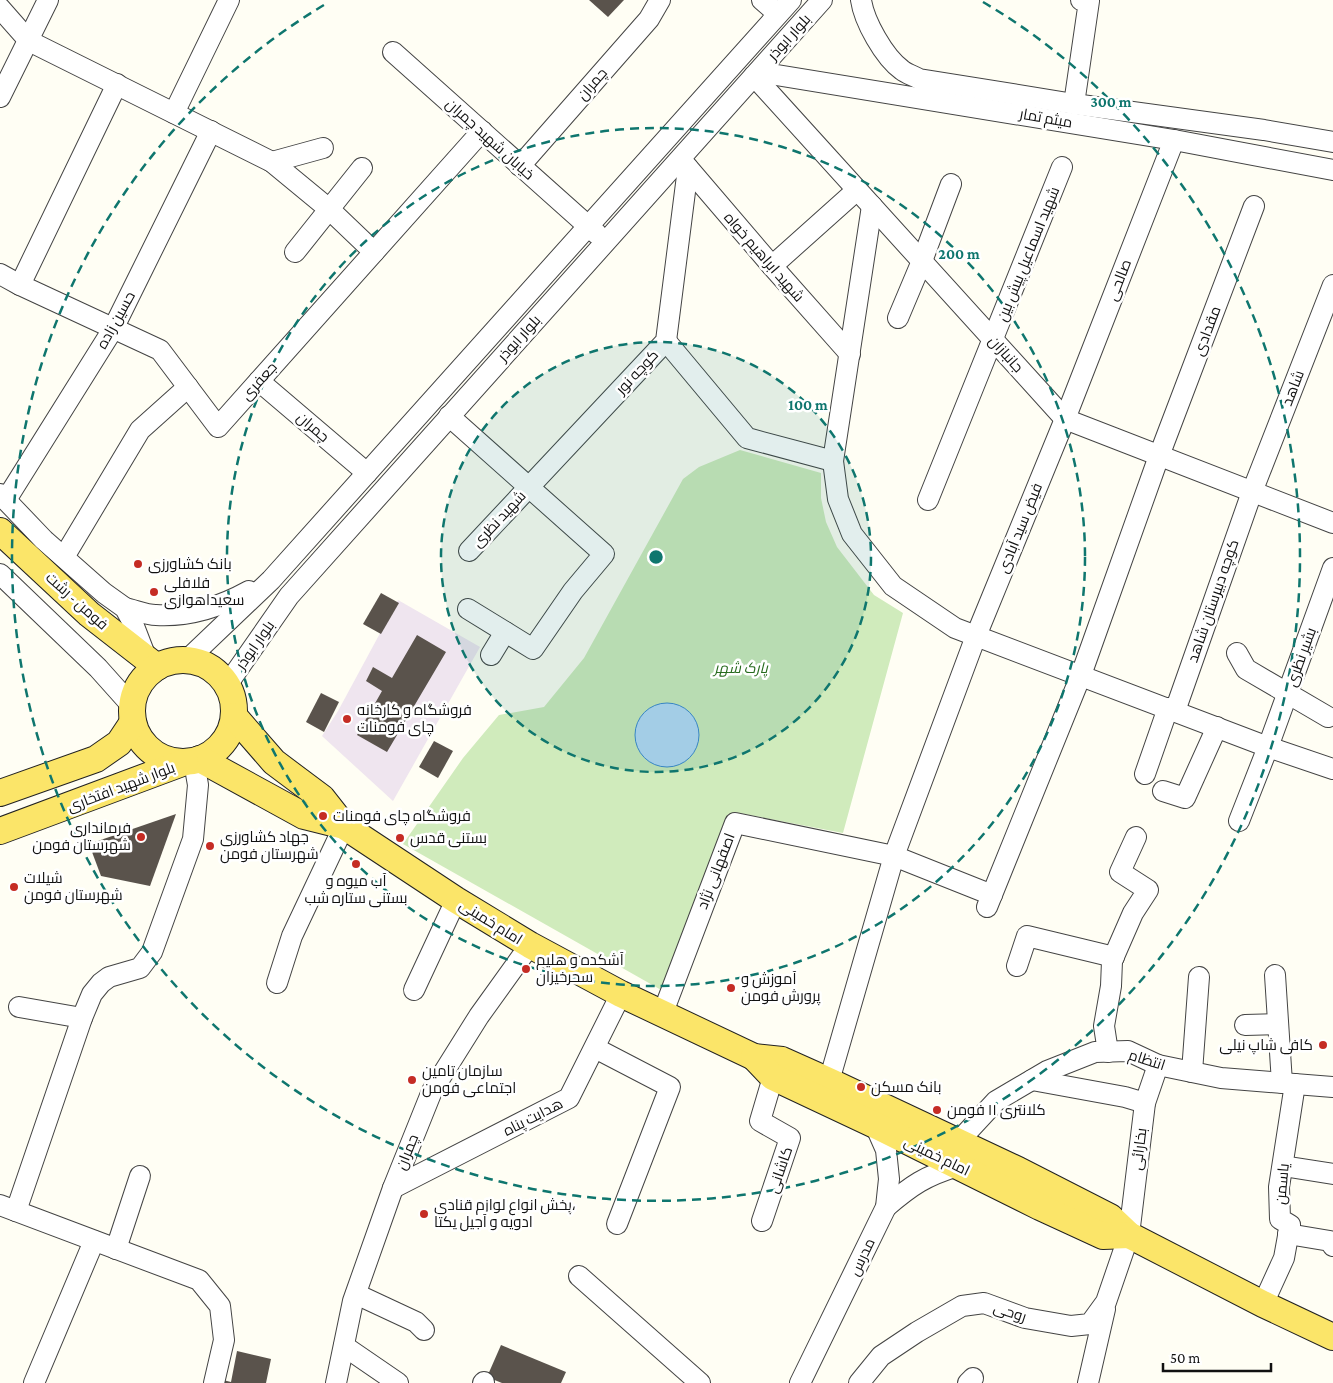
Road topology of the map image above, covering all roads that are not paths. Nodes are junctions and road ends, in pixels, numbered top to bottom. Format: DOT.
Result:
graph roads {
  1 [pos="48,0"];
  2 [pos="229,0"];
  3 [pos="660,0"];
  4 [pos="762,0"];
  5 [pos="822,0"];
  6 [pos="861,0"];
  7 [pos="1081,0"];
  8 [pos="784,7"];
  9 [pos="0,8"];
  10 [pos="29,41"];
  11 [pos="393,52"];
  12 [pos="756,74"];
  13 [pos="117,84"];
  14 [pos="917,88"];
  15 [pos="0,97"];
  16 [pos="1074,104"];
  17 [pos="174,112"];
  18 [pos="1229,125"];
  19 [pos="211,131"];
  20 [pos="482,132"];
  21 [pos="1174,140"];
  22 [pos="1333,142"];
  23 [pos="324,148"];
  24 [pos="1224,150"];
  25 [pos="272,162"];
  26 [pos="684,163"];
  27 [pos="520,166"];
  28 [pos="1062,167"];
  29 [pos="362,168"];
  30 [pos="1333,170"];
  31 [pos="951,184"];
  32 [pos="857,190"];
  33 [pos="872,206"];
  34 [pos="1254,206"];
  35 [pos="329,209"];
  36 [pos="588,226"];
  37 [pos="606,242"];
  38 [pos="295,252"];
  39 [pos="374,252"];
  40 [pos="922,261"];
  41 [pos="772,266"];
  42 [pos="0,274"];
  43 [pos="20,285"];
  44 [pos="1333,285"];
  45 [pos="898,318"];
  46 [pos="113,329"];
  47 [pos="993,340"];
  48 [pos="666,341"];
  49 [pos="850,354"];
  50 [pos="259,381"];
  51 [pos="188,387"];
  52 [pos="449,416"];
  53 [pos="1065,420"];
  54 [pos="1159,456"];
  55 [pos="834,462"];
  56 [pos="367,473"];
  57 [pos="529,487"];
  58 [pos="1252,492"];
  59 [pos="3,497"];
  60 [pos="928,500"];
  61 [pos="1333,523"];
  62 [pos="0,531"];
  63 [pos="469,552"];
  64 [pos="64,557"];
  65 [pos="1333,568"];
  66 [pos="0,574"];
  67 [pos="271,580"];
  68 [pos="125,608"];
  69 [pos="468,608"];
  70 [pos="505,632"];
  71 [pos="976,636"];
  72 [pos="1237,653"];
  73 [pos="491,655"];
  74 [pos="188,660"];
  75 [pos="152,664"];
  76 [pos="1081,676"];
  77 [pos="227,685"];
  78 [pos="1288,692"];
  79 [pos="1171,710"];
  80 [pos="132,714"];
  81 [pos="234,716"];
  82 [pos="1328,717"];
  83 [pos="1217,727"];
  84 [pos="1268,746"];
  85 [pos="193,761"];
  86 [pos="1333,769"];
  87 [pos="1145,774"];
  88 [pos="1163,791"];
  89 [pos="0,793"];
  90 [pos="1239,821"];
  91 [pos="344,826"];
  92 [pos="0,831"];
  93 [pos="1136,837"];
  94 [pos="894,856"];
  95 [pos="456,900"];
  96 [pos="530,946"];
  97 [pos="1114,958"];
  98 [pos="1017,966"];
  99 [pos="1275,975"];
  100 [pos="1199,977"];
  101 [pos="277,983"];
  102 [pos="414,990"];
  103 [pos="621,994"];
  104 [pos="19,1007"];
  105 [pos="662,1015"];
  106 [pos="82,1018"];
  107 [pos="1278,1024"];
  108 [pos="1245,1025"];
  109 [pos="594,1048"];
  110 [pos="1108,1052"];
  111 [pos="754,1058"];
  112 [pos="1158,1065"];
  113 [pos="1192,1072"];
  114 [pos="774,1078"];
  115 [pos="1032,1080"];
  116 [pos="829,1081"];
  117 [pos="1289,1083"];
  118 [pos="1333,1087"];
  119 [pos="1145,1103"];
  120 [pos="875,1125"];
  121 [pos="958,1154"];
  122 [pos="1283,1166"];
  123 [pos="1333,1174"];
  124 [pos="140,1176"];
  125 [pos="393,1188"];
  126 [pos="886,1207"];
  127 [pos="8,1208"];
  128 [pos="762,1221"];
  129 [pos="617,1224"];
  130 [pos="1288,1234"];
  131 [pos="1129,1236"];
  132 [pos="94,1241"];
  133 [pos="1333,1246"];
  134 [pos="116,1249"];
  135 [pos="579,1276"];
  136 [pos="356,1294"];
  137 [pos="1106,1302"];
  138 [pos="1262,1304"];
  139 [pos="424,1330"];
  140 [pos="1333,1337"];
  141 [pos="344,1346"];
  142 [pos="34,1383"];
  143 [pos="214,1383"];
  144 [pos="336,1383"];
  145 [pos="398,1383"];
  146 [pos="700,1383"];
  147 [pos="800,1383"];
  148 [pos="859,1383"];
  149 [pos="1088,1383"];
  1 -- 10 [label="street"];
  2 -- 17 [label="street"];
  3 -- 27 [label="street, چمران"];
  4 -- 8 [label="street"];
  5 -- 12 [label="street, بلوار ابوذر"];
  6 -- 14 [label="street, میثم تمار"];
  7 -- 16 [label="street"];
  8 -- 36 [label="street, بلوار ابوذر"];
  9 -- 10 [label="street"];
  10 -- 13 [label="street"];
  10 -- 15 [label="street"];
  11 -- 20 [label="street, خیابان شهید چمران"];
  12 -- 14 [label="street, میثم تمار"];
  12 -- 26 [label="street, بلوار ابوذر"];
  12 -- 32 [label="street, جانبازان"];
  13 -- 17 [label="street"];
  13 -- 43 [label="street"];
  14 -- 16 [label="street, میثم تمار"];
  14 -- 21 [label="street, میثم تمار"];
  16 -- 18 [label="street, میثم تمار"];
  17 -- 19 [label="street"];
  18 -- 22 [label="street, میثم تمار"];
  18 -- 24 [label="street"];
  19 -- 25 [label="street"];
  19 -- 46 [label="street, حسین زاده"];
  20 -- 27 [label="street, خیابان شهید چمران"];
  20 -- 39 [label="street, جعفری"];
  21 -- 24 [label="street, میثم تمار"];
  21 -- 53 [label="street, صالحی"];
  23 -- 25 [label="street"];
  24 -- 30 [label="street, میثم تمار"];
  25 -- 35 [label="street"];
  26 -- 37 [label="street, بلوار ابوذر"];
  26 -- 41 [label="street, شهید ابراهیم خواه"];
  26 -- 48 [label="street, کوچه نور"];
  27 -- 36 [label="street, خیابان شهید چمران"];
  28 -- 47 [label="street, شهید اسماعیل پیش بین"];
  29 -- 35 [label="street"];
  31 -- 40 [label="street"];
  32 -- 33 [label="street, جانبازان"];
  32 -- 41 [label="street"];
  33 -- 40 [label="street, جانبازان"];
  33 -- 49 [label="street"];
  34 -- 54 [label="street, مقدادی"];
  35 -- 38 [label="street"];
  35 -- 39 [label="street"];
  36 -- 37 [label="street, خیابان شهید چمران"];
  36 -- 56 [label="street, بلوار ابوذر"];
  37 -- 52 [label="street, بلوار ابوذر"];
  39 -- 50 [label="street, جعفری"];
  40 -- 45 [label="street"];
  40 -- 47 [label="street, جانبازان"];
  41 -- 49 [label="street, شهید ابراهیم خواه"];
  42 -- 43 [label="street, جعفری"];
  43 -- 46 [label="street, جعفری"];
  44 -- 58 [label="street, شاهد"];
  46 -- 51 [label="street, جعفری"];
  46 -- 59 [label="street, حسین زاده"];
  47 -- 53 [label="street, جانبازان"];
  47 -- 60 [label="street, شهید اسماعیل پیش بین"];
  48 -- 55 [label="street"];
  48 -- 57 [label="street, کوچه نور"];
  49 -- 55 [label="street"];
  50 -- 51 [label="street, جعفری"];
  50 -- 56 [label="street, چمران"];
  51 -- 64 [label="street"];
  52 -- 57 [label="street"];
  52 -- 77 [label="street, بلوار ابوذر"];
  53 -- 54 [label="street, جانبازان"];
  53 -- 71 [label="street, فیض سید آبادی"];
  54 -- 58 [label="street, جانبازان"];
  54 -- 76 [label="street, مقدادی"];
  55 -- 71 [label="street"];
  56 -- 67 [label="street, بلوار ابوذر"];
  57 -- 63 [label="street, شهید نظری"];
  57 -- 70 [label="street"];
  58 -- 61 [label="street, جانبازان"];
  58 -- 79 [label="street, کوچه دبیرستان شاهد"];
  59 -- 64 [label="street"];
  62 -- 75 [label="main road, فومن - رشت"];
  64 -- 68 [label="street"];
  65 -- 78 [label="street, بشیر نظری"];
  66 -- 80 [label="street"];
  67 -- 68 [label="street"];
  67 -- 74 [label="street, بلوار ابوذر"];
  68 -- 75 [label="street"];
  69 -- 70 [label="street"];
  70 -- 73 [label="street"];
  71 -- 76 [label="street"];
  71 -- 94 [label="street"];
  72 -- 78 [label="street"];
  74 -- 75 [label="main road"];
  74 -- 77 [label="main road"];
  75 -- 80 [label="main road"];
  76 -- 79 [label="street"];
  76 -- 94 [label="street, مقدادی"];
  77 -- 81 [label="main road"];
  78 -- 82 [label="street"];
  78 -- 84 [label="street, بشیر نظری"];
  79 -- 83 [label="street"];
  79 -- 87 [label="street, کوچه دبیرستان شاهد"];
  80 -- 85 [label="main road"];
  80 -- 89 [label="main road"];
  81 -- 85 [label="main road"];
  81 -- 91 [label="main road, امام خمینی"];
  83 -- 84 [label="street"];
  83 -- 88 [label="street"];
  84 -- 86 [label="street"];
  84 -- 90 [label="street, بشیر نظری"];
  85 -- 91 [label="main road, امام خمینی"];
  85 -- 92 [label="main road, بلوار شهید افتخاری"];
  85 -- 106 [label="street"];
  91 -- 95 [label="main road, امام خمینی"];
  91 -- 101 [label="street"];
  93 -- 97 [label="street"];
  94 -- 105 [label="street, اصفهانی نژاد"];
  94 -- 116 [label="street"];
  95 -- 96 [label="main road, امام خمینی"];
  95 -- 102 [label="street"];
  96 -- 103 [label="main road, امام خمینی"];
  96 -- 125 [label="street, چمران"];
  97 -- 98 [label="street"];
  97 -- 110 [label="street"];
  99 -- 107 [label="street, یاسمن"];
  100 -- 113 [label="street"];
  103 -- 105 [label="main road, امام خمینی"];
  103 -- 109 [label="street, هدایت پناه"];
  104 -- 106 [label="street"];
  105 -- 111 [label="main road, امام خمینی"];
  106 -- 127 [label="street"];
  107 -- 108 [label="street"];
  107 -- 117 [label="street, یاسمن"];
  109 -- 125 [label="street, هدایت پناه"];
  109 -- 129 [label="street"];
  110 -- 112 [label="street, انتظام"];
  110 -- 115 [label="street, انتظام"];
  111 -- 114 [label="main road, امام خمینی"];
  111 -- 116 [label="main road, امام خمینی"];
  112 -- 113 [label="street, انتظام"];
  112 -- 119 [label="street, بخارائی"];
  113 -- 117 [label="street, انتظام"];
  114 -- 120 [label="main road, امام خمینی"];
  114 -- 128 [label="street, کاشانی"];
  115 -- 119 [label="street"];
  115 -- 121 [label="street, انتظام"];
  116 -- 121 [label="main road, امام خمینی"];
  117 -- 118 [label="street, انتظام"];
  117 -- 122 [label="street, یاسمن"];
  119 -- 131 [label="street, بخارائی"];
  120 -- 121 [label="main road, امام خمینی"];
  120 -- 126 [label="street, مدرس"];
  121 -- 126 [label="street"];
  121 -- 131 [label="main road, امام خمینی"];
  122 -- 123 [label="street"];
  122 -- 130 [label="street, یاسمن"];
  124 -- 134 [label="street"];
  125 -- 136 [label="street, چمران"];
  126 -- 147 [label="street, مدرس"];
  127 -- 132 [label="street"];
  130 -- 133 [label="street"];
  130 -- 138 [label="street"];
  131 -- 137 [label="street, روحی"];
  131 -- 138 [label="main road, امام خمینی"];
  132 -- 134 [label="street"];
  132 -- 142 [label="street"];
  134 -- 143 [label="street"];
  135 -- 146 [label="street"];
  136 -- 139 [label="street"];
  136 -- 141 [label="street, چمران"];
  137 -- 148 [label="street, روحی"];
  137 -- 149 [label="street"];
  138 -- 140 [label="main road, امام خمینی"];
  141 -- 144 [label="street, چمران"];
  141 -- 145 [label="street"];
}
